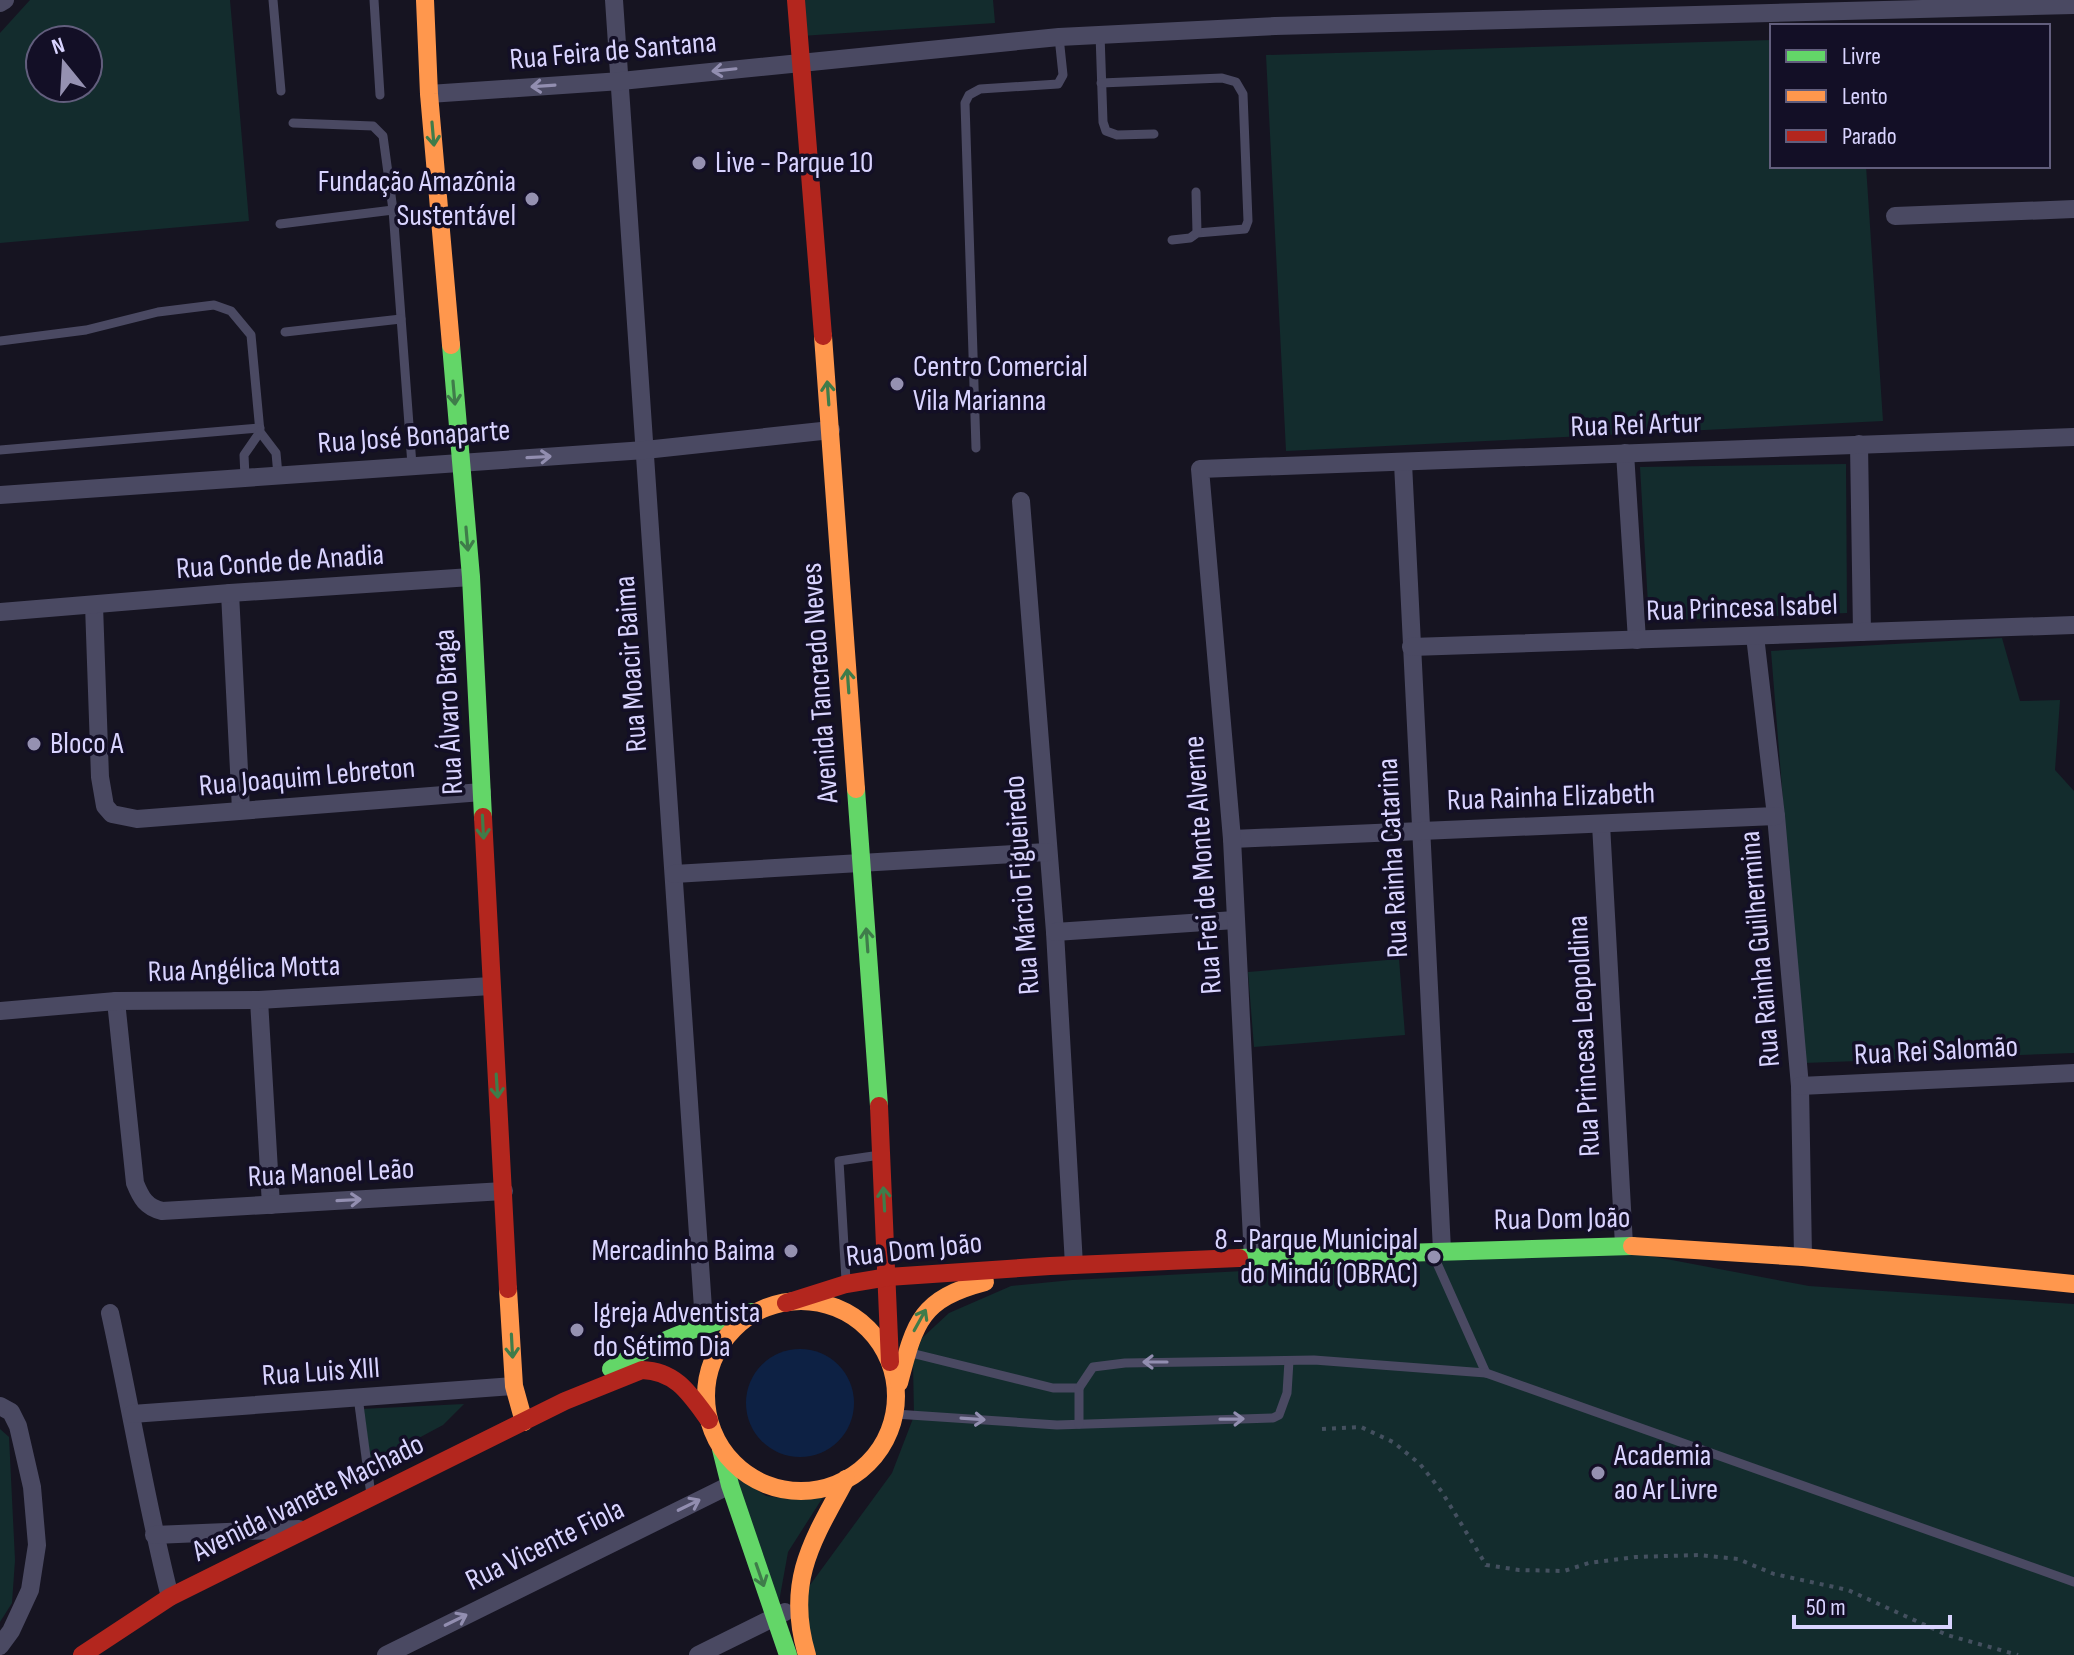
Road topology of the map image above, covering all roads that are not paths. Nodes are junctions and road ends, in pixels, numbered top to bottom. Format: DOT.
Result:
graph roads {
  1 [pos="273,0"];
  2 [pos="374,0"];
  3 [pos="425,0"];
  4 [pos="614,0"];
  5 [pos="796,0"];
  6 [pos="2074,5"];
  7 [pos="1100,34"];
  8 [pos="1059,37"];
  9 [pos="801,61"];
  10 [pos="621,81"];
  11 [pos="1101,83"];
  12 [pos="281,91"];
  13 [pos="429,94"];
  14 [pos="380,95"];
  15 [pos="293,123"];
  16 [pos="1154,134"];
  17 [pos="1196,192"];
  18 [pos="2074,209"];
  19 [pos="393,210"];
  20 [pos="1895,216"];
  21 [pos="280,224"];
  22 [pos="1197,233"];
  23 [pos="1172,240"];
  24 [pos="401,319"];
  25 [pos="285,332"];
  26 [pos="0,341"];
  27 [pos="260,430"];
  28 [pos="831,430"];
  29 [pos="2074,437"];
  30 [pos="1859,444"];
  31 [pos="976,448"];
  32 [pos="0,450"];
  33 [pos="645,450"];
  34 [pos="1625,453"];
  35 [pos="461,461"];
  36 [pos="1403,463"];
  37 [pos="412,465"];
  38 [pos="1200,469"];
  39 [pos="278,475"];
  40 [pos="245,477"];
  41 [pos="0,495"];
  42 [pos="1021,501"];
  43 [pos="471,577"];
  44 [pos="230,593"];
  45 [pos="94,605"];
  46 [pos="0,612"];
  47 [pos="2074,625"];
  48 [pos="1862,632"];
  49 [pos="1755,636"];
  50 [pos="1637,640"];
  51 [pos="1411,647"];
  52 [pos="482,792"];
  53 [pos="241,810"];
  54 [pos="1776,816"];
  55 [pos="1601,824"];
  56 [pos="1420,830"];
  57 [pos="1232,839"];
  58 [pos="1047,852"];
  59 [pos="861,862"];
  60 [pos="674,874"];
  61 [pos="1235,920"];
  62 [pos="1055,932"];
  63 [pos="491,986"];
  64 [pos="259,1000"];
  65 [pos="116,1001"];
  66 [pos="0,1011"];
  67 [pos="2074,1073"];
  68 [pos="1800,1086"];
  69 [pos="882,1155"];
  70 [pos="504,1191"];
  71 [pos="271,1205"];
  72 [pos="1624,1245"];
  73 [pos="1437,1250"];
  74 [pos="1803,1257"];
  75 [pos="1253,1259"];
  76 [pos="1074,1265"];
  77 [pos="1050,1266"];
  78 [pos="888,1277"];
  79 [pos="846,1284"];
  80 [pos="2074,1284"];
  81 [pos="786,1303"];
  82 [pos="765,1309"];
  83 [pos="110,1313"];
  84 [pos="704,1323"];
  85 [pos="907,1352"];
  86 [pos="1289,1361"];
  87 [pos="890,1362"];
  88 [pos="1486,1373"];
  89 [pos="514,1386"];
  90 [pos="1079,1388"];
  91 [pos="896,1394"];
  92 [pos="358,1397"];
  93 [pos="565,1401"];
  94 [pos="0,1406"];
  95 [pos="132,1414"];
  96 [pos="895,1414"];
  97 [pos="709,1420"];
  98 [pos="524,1422"];
  99 [pos="1079,1424"];
  100 [pos="721,1447"];
  101 [pos="846,1479"];
  102 [pos="730,1485"];
  103 [pos="372,1498"];
  104 [pos="310,1529"];
  105 [pos="154,1535"];
  106 [pos="2074,1582"];
  107 [pos="170,1597"];
  108 [pos="796,1607"];
  109 [pos="774,1617"];
  110 [pos="0,1646"];
  111 [pos="82,1655"];
  112 [pos="386,1655"];
  113 [pos="698,1655"];
  114 [pos="788,1655"];
  115 [pos="807,1655"];
  1 -- 12 [label="lane"];
  2 -- 14 [label="lane"];
  3 -- 13 [label="main road, Rua Álvaro Braga"];
  4 -- 10 [label="street, Rua Moacir Baima"];
  5 -- 9 [label="main road, Avenida Tancredo Neves"];
  6 -- 7 [label="street, Rua Feira de Santana"];
  7 -- 8 [label="street, Rua Feira de Santana"];
  7 -- 11 [label="lane"];
  8 -- 9 [label="street, Rua Feira de Santana"];
  8 -- 31 [label="lane"];
  9 -- 10 [label="street, Rua Feira de Santana, one-way"];
  28 -- 9 [label="main road, Avenida Tancredo Neves, one-way"];
  10 -- 13 [label="street, Rua Feira de Santana, one-way"];
  10 -- 33 [label="street, Rua Moacir Baima"];
  11 -- 16 [label="lane"];
  11 -- 22 [label="lane"];
  13 -- 35 [label="main road, Rua Álvaro Braga, one-way"];
  15 -- 19 [label="lane"];
  17 -- 22 [label="lane"];
  18 -- 20 [label="street"];
  19 -- 21 [label="lane"];
  19 -- 24 [label="lane"];
  22 -- 23 [label="lane"];
  24 -- 25 [label="lane"];
  24 -- 37 [label="lane"];
  26 -- 27 [label="lane"];
  27 -- 32 [label="lane"];
  27 -- 39 [label="lane"];
  27 -- 40 [label="lane"];
  28 -- 33 [label="street, Rua José Bonaparte"];
  59 -- 28 [label="main road, Avenida Tancredo Neves, one-way"];
  29 -- 30 [label="street, Rua Rei Artur"];
  30 -- 34 [label="street, Rua Rei Artur"];
  30 -- 48 [label="street"];
  35 -- 33 [label="street, Rua José Bonaparte, one-way"];
  33 -- 60 [label="street, Rua Moacir Baima"];
  34 -- 36 [label="street, Rua Rei Artur"];
  34 -- 50 [label="street"];
  35 -- 37 [label="street, Rua José Bonaparte"];
  35 -- 43 [label="main road, Rua Álvaro Braga, one-way"];
  36 -- 38 [label="street, Rua Rei Artur"];
  36 -- 51 [label="street, Rua Rainha Catarina"];
  37 -- 39 [label="street, Rua José Bonaparte"];
  38 -- 57 [label="street, Rua Frei de Monte Alverne"];
  39 -- 40 [label="street, Rua José Bonaparte"];
  40 -- 41 [label="street, Rua José Bonaparte"];
  42 -- 58 [label="street, Rua Márcio Figueiredo"];
  43 -- 44 [label="street, Rua Conde de Anadia"];
  43 -- 52 [label="main road, Rua Álvaro Braga"];
  44 -- 45 [label="street, Rua Conde de Anadia"];
  44 -- 53 [label="street"];
  45 -- 46 [label="street, Rua Conde de Anadia"];
  45 -- 53 [label="street, Rua Joaquim Lebreton"];
  47 -- 48 [label="street, Rua Princesa Isabel"];
  48 -- 49 [label="street, Rua Princesa Isabel"];
  49 -- 50 [label="street, Rua Princesa Isabel"];
  49 -- 54 [label="street, Rua Rainha Guilhermina"];
  50 -- 51 [label="street, Rua Princesa Isabel"];
  51 -- 56 [label="street, Rua Rainha Catarina"];
  52 -- 53 [label="street, Rua Joaquim Lebreton"];
  52 -- 63 [label="main road, Rua Álvaro Braga, one-way"];
  54 -- 55 [label="street, Rua Rainha Elizabeth"];
  54 -- 68 [label="street, Rua Rainha Guilhermina"];
  55 -- 56 [label="street, Rua Rainha Elizabeth"];
  55 -- 72 [label="street, Rua Princesa Leopoldina"];
  56 -- 57 [label="street, Rua Rainha Elizabeth"];
  56 -- 73 [label="street, Rua Rainha Catarina"];
  57 -- 61 [label="street, Rua Frei de Monte Alverne"];
  58 -- 59 [label="street"];
  58 -- 62 [label="street, Rua Márcio Figueiredo"];
  59 -- 60 [label="street"];
  69 -- 59 [label="main road, Avenida Tancredo Neves, one-way"];
  60 -- 84 [label="street, Rua Moacir Baima"];
  61 -- 62 [label="street"];
  61 -- 75 [label="street, Rua Frei de Monte Alverne"];
  62 -- 76 [label="street, Rua Márcio Figueiredo"];
  63 -- 64 [label="street, Rua Angélica Motta"];
  63 -- 70 [label="main road, Rua Álvaro Braga, one-way"];
  64 -- 65 [label="street, Rua Angélica Motta"];
  64 -- 71 [label="street"];
  65 -- 66 [label="street, Rua Angélica Motta"];
  65 -- 71 [label="street, Rua Manoel Leão"];
  67 -- 68 [label="street, Rua Rei Salomão"];
  68 -- 74 [label="street, Rua Rainha Guilhermina"];
  78 -- 69 [label="main road, Avenida Tancredo Neves, one-way"];
  69 -- 79 [label="lane"];
  71 -- 70 [label="street, Rua Manoel Leão, one-way"];
  70 -- 89 [label="main road, Rua Álvaro Braga, one-way"];
  72 -- 73 [label="main road, Rua Dom João"];
  72 -- 74 [label="main road, Rua Dom João"];
  73 -- 75 [label="main road, Rua Dom João"];
  73 -- 88 [label="lane"];
  74 -- 80 [label="main road, Rua Dom João"];
  75 -- 76 [label="main road, Rua Dom João"];
  76 -- 77 [label="main road, Rua Dom João"];
  77 -- 78 [label="main road, Rua Dom João"];
  85 -- 77 [label="main road, Rua Dom João, one-way"];
  78 -- 79 [label="main road, Rua Dom João"];
  78 -- 87 [label="main road, Avenida Tancredo Neves"];
  79 -- 81 [label="main road, Rua Dom João"];
  81 -- 82 [label="main road"];
  81 -- 87 [label="main road"];
  82 -- 84 [label="main road, Avenida Ivanete Machado"];
  82 -- 97 [label="main road"];
  83 -- 95 [label="street"];
  84 -- 93 [label="main road, Avenida Ivanete Machado"];
  85 -- 90 [label="lane"];
  85 -- 91 [label="main road, Rua Dom João"];
  86 -- 88 [label="lane"];
  86 -- 90 [label="lane, one-way"];
  99 -- 86 [label="lane, one-way"];
  87 -- 91 [label="main road"];
  88 -- 106 [label="lane"];
  89 -- 92 [label="street, Rua Luis XIII"];
  89 -- 98 [label="main road, Rua Álvaro Braga"];
  90 -- 99 [label="lane"];
  91 -- 96 [label="main road"];
  92 -- 95 [label="street, Rua Luis XIII"];
  92 -- 103 [label="lane"];
  93 -- 97 [label="main road, Avenida Ivanete Machado"];
  93 -- 98 [label="main road, Avenida Ivanete Machado"];
  94 -- 110 [label="street"];
  95 -- 105 [label="street"];
  96 -- 99 [label="lane, one-way"];
  96 -- 101 [label="main road"];
  97 -- 100 [label="main road"];
  98 -- 103 [label="main road, Avenida Ivanete Machado"];
  100 -- 101 [label="main road"];
  100 -- 102 [label="main road"];
  101 -- 108 [label="main road"];
  102 -- 109 [label="main road, one-way"];
  112 -- 102 [label="street, Rua Vicente Fiola, one-way"];
  103 -- 104 [label="main road, Avenida Ivanete Machado"];
  104 -- 105 [label="street"];
  104 -- 107 [label="main road, Avenida Ivanete Machado"];
  105 -- 107 [label="street"];
  107 -- 111 [label="main road, Avenida Ivanete Machado"];
  108 -- 109 [label="street"];
  108 -- 115 [label="main road"];
  109 -- 113 [label="street"];
  109 -- 114 [label="main road"];
}
